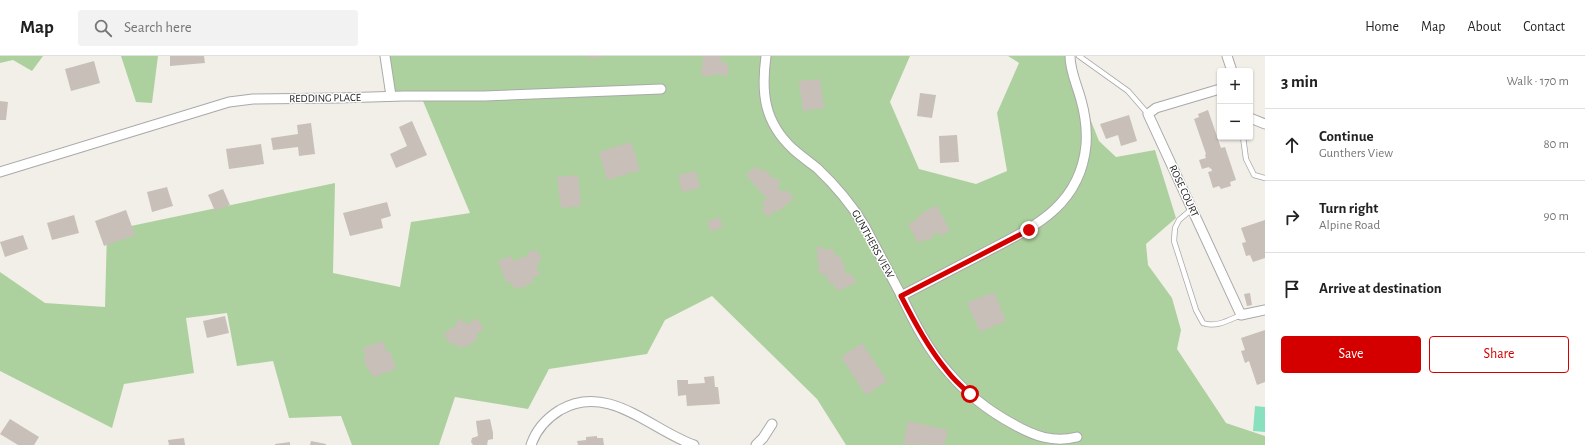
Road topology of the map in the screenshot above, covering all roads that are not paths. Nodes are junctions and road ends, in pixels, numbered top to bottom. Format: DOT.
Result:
graph roads {
  1 [pos="385,56"];
  2 [pos="766,56"];
  3 [pos="1070,56"];
  4 [pos="1079,56"];
  5 [pos="1227,56"];
  6 [pos="1231,68"];
  7 [pos="661,89"];
  8 [pos="1217,90"];
  9 [pos="391,96"];
  10 [pos="1148,114"];
  11 [pos="1253,119"];
  12 [pos="1265,124"];
  13 [pos="1243,140"];
  14 [pos="0,172"];
  15 [pos="1265,178"];
  16 [pos="1192,209"];
  17 [pos="901,296"];
  18 [pos="1265,310"];
  19 [pos="1241,315"];
  20 [pos="772,424"];
  21 [pos="1077,437"];
  22 [pos="531,445"];
  23 [pos="694,445"];
  24 [pos="756,445"];
  1 -- 9 [label="street"];
  2 -- 17 [label="street, GUNTHERS VIEW"];
  3 -- 17 [label="street"];
  4 -- 10 [label="lane"];
  5 -- 6 [label="street"];
  7 -- 9 [label="street, REDDING PLACE"];
  8 -- 10 [label="street"];
  9 -- 14 [label="street, REDDING PLACE"];
  10 -- 16 [label="street, ROSE COURT"];
  11 -- 12 [label="street"];
  13 -- 15 [label="lane"];
  16 -- 19 [label="street, ROSE COURT"];
  16 -- 19 [label="lane"];
  17 -- 21 [label="street, GUNTHERS VIEW"];
  18 -- 19 [label="street"];
  20 -- 24 [label="street"];
  22 -- 23 [label="street"];
}
